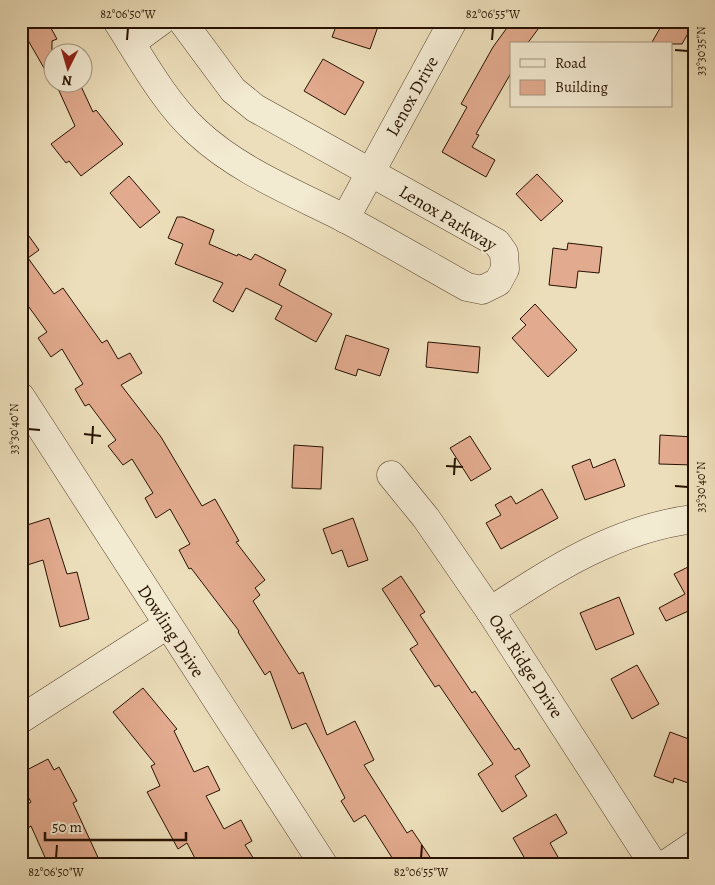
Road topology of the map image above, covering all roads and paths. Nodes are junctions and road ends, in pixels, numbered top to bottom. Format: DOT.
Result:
graph roads {
  1 [pos="161,21"];
  2 [pos="182,21"];
  3 [pos="453,21"];
  4 [pos="124,32"];
  5 [pos="370,172"];
  6 [pos="345,219"];
  7 [pos="21,397"];
  8 [pos="390,475"];
  9 [pos="694,519"];
  10 [pos="490,611"];
  11 [pos="167,625"];
  12 [pos="21,719"];
  13 [pos="694,845"];
  14 [pos="323,864"];
  15 [pos="653,864"];
  16 [pos="666,864"];
  1 -- 4 [label="street, Lenox Parkway"];
  2 -- 5 [label="street, Lenox Parkway"];
  3 -- 5 [label="street, Lenox Drive"];
  4 -- 6 [label="street, Lenox Parkway"];
  5 -- 6 [label="street"];
  5 -- 6 [label="street, Lenox Parkway"];
  7 -- 11 [label="street, Dowling Drive"];
  8 -- 10 [label="street, Oak Ridge Drive"];
  9 -- 10 [label="street"];
  10 -- 15 [label="street, Oak Ridge Drive"];
  11 -- 12 [label="street"];
  11 -- 14 [label="street, Dowling Drive"];
  13 -- 16 [label="street"];
}
